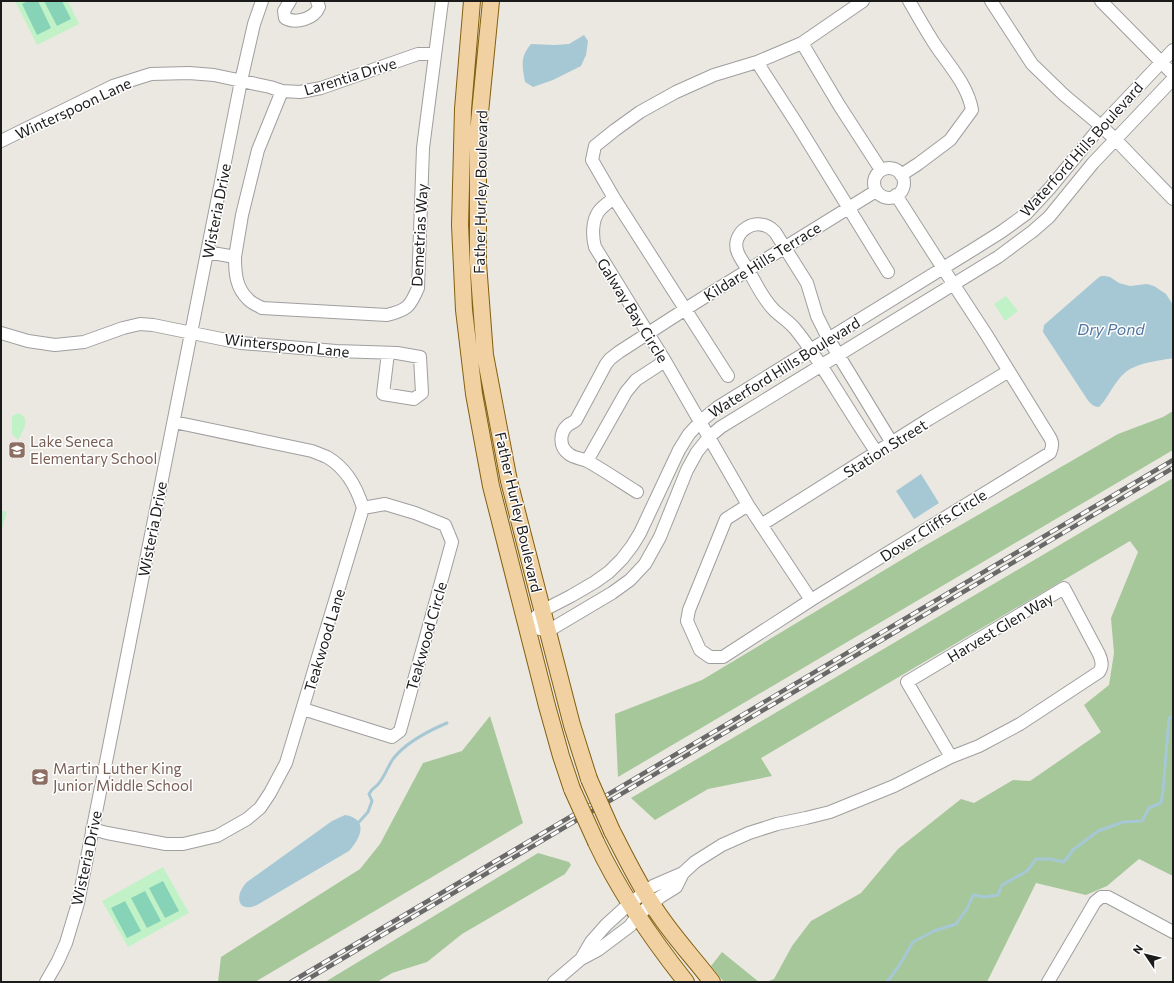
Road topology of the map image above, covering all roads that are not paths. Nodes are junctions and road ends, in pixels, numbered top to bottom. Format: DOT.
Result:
graph roads {
  1 [pos="262,1"];
  2 [pos="290,1"];
  3 [pos="317,1"];
  4 [pos="442,1"];
  5 [pos="472,1"];
  6 [pos="491,1"];
  7 [pos="863,1"];
  8 [pos="909,1"];
  9 [pos="992,1"];
  10 [pos="1101,1"];
  11 [pos="802,42"];
  12 [pos="1173,50"];
  13 [pos="434,54"];
  14 [pos="757,62"];
  15 [pos="1161,62"];
  16 [pos="1173,74"];
  17 [pos="1173,78"];
  18 [pos="241,81"];
  19 [pos="282,91"];
  20 [pos="1101,126"];
  21 [pos="1115,139"];
  22 [pos="1,141"];
  23 [pos="881,170"];
  24 [pos="901,175"];
  25 [pos="876,191"];
  26 [pos="896,195"];
  27 [pos="614,198"];
  28 [pos="1173,199"];
  29 [pos="848,208"];
  30 [pos="785,248"];
  31 [pos="208,252"];
  32 [pos="235,257"];
  33 [pos="942,268"];
  34 [pos="748,270"];
  35 [pos="888,272"];
  36 [pos="953,283"];
  37 [pos="685,309"];
  38 [pos="1,333"];
  39 [pos="192,333"];
  40 [pos="648,333"];
  41 [pos="828,338"];
  42 [pos="810,350"];
  43 [pos="388,353"];
  44 [pos="838,355"];
  45 [pos="665,361"];
  46 [pos="821,366"];
  47 [pos="1009,371"];
  48 [pos="728,376"];
  49 [pos="700,421"];
  50 [pos="174,422"];
  51 [pos="709,437"];
  52 [pos="892,443"];
  53 [pos="876,453"];
  54 [pos="587,461"];
  55 [pos="637,492"];
  56 [pos="748,505"];
  57 [pos="363,508"];
  58 [pos="761,525"];
  59 [pos="811,600"];
  60 [pos="542,611"];
  61 [pos="527,626"];
  62 [pos="548,631"];
  63 [pos="303,709"];
  64 [pos="951,756"];
  65 [pos="92,829"];
  66 [pos="648,898"];
  67 [pos="633,910"];
  68 [pos="1173,932"];
  69 [pos="46,982"];
  70 [pos="554,982"];
  71 [pos="686,982"];
  72 [pos="712,982"];
  73 [pos="1048,982"];
  1 -- 18 [label="street, Wisteria Drive"];
  2 -- 3 [label="street"];
  4 -- 13 [label="street, Demetrias Way"];
  5 -- 61 [label="main road, Father Hurley Boulevard"];
  6 -- 60 [label="main road, Father Hurley Boulevard"];
  7 -- 11 [label="street"];
  8 -- 24 [label="street"];
  9 -- 20 [label="street"];
  10 -- 15 [label="street"];
  11 -- 14 [label="street"];
  11 -- 23 [label="street"];
  12 -- 15 [label="street, Waterford Hills Boulevard"];
  13 -- 19 [label="street, Larentia Drive"];
  13 -- 32 [label="street, Demetrias Way"];
  14 -- 27 [label="street"];
  14 -- 29 [label="street"];
  15 -- 16 [label="street"];
  15 -- 20 [label="street, Waterford Hills Boulevard"];
  17 -- 21 [label="street, Waterford Hills Boulevard"];
  18 -- 19 [label="street, Larentia Drive"];
  18 -- 22 [label="street, Winterspoon Lane"];
  18 -- 31 [label="street, Wisteria Drive"];
  19 -- 32 [label="street, Demetrias Way"];
  20 -- 21 [label="street"];
  20 -- 33 [label="street, Waterford Hills Boulevard"];
  21 -- 28 [label="street"];
  21 -- 36 [label="street, Waterford Hills Boulevard"];
  23 -- 24 [label="street"];
  23 -- 25 [label="street"];
  24 -- 26 [label="street"];
  25 -- 26 [label="street"];
  25 -- 29 [label="street, Kildare Hills Terrace"];
  26 -- 33 [label="street"];
  27 -- 37 [label="street"];
  27 -- 40 [label="street, Galway Bay Circle"];
  29 -- 30 [label="street, Kildare Hills Terrace"];
  29 -- 35 [label="street"];
  30 -- 34 [label="street, Kildare Hills Terrace"];
  30 -- 34 [label="street"];
  30 -- 41 [label="street"];
  31 -- 32 [label="street"];
  31 -- 39 [label="street, Wisteria Drive"];
  33 -- 36 [label="street, Dover Cliffs Circle"];
  33 -- 41 [label="street, Waterford Hills Boulevard"];
  34 -- 37 [label="street, Kildare Hills Terrace"];
  34 -- 42 [label="street"];
  36 -- 44 [label="street, Waterford Hills Boulevard"];
  36 -- 47 [label="street, Dover Cliffs Circle"];
  37 -- 40 [label="street, Kildare Hills Terrace"];
  37 -- 48 [label="street"];
  38 -- 39 [label="street, Winterspoon Lane"];
  39 -- 43 [label="street, Winterspoon Lane"];
  39 -- 50 [label="street, Wisteria Drive"];
  40 -- 45 [label="street, Galway Bay Circle"];
  40 -- 54 [label="street, Kildare Hills Terrace"];
  41 -- 42 [label="street, Waterford Hills Boulevard"];
  41 -- 44 [label="street"];
  42 -- 46 [label="street"];
  42 -- 49 [label="street, Waterford Hills Boulevard"];
  43 -- 43 [label="street, Winterspoon Lane"];
  44 -- 46 [label="street, Waterford Hills Boulevard"];
  44 -- 52 [label="street"];
  45 -- 49 [label="street, Galway Bay Circle"];
  45 -- 54 [label="street"];
  46 -- 51 [label="street, Waterford Hills Boulevard"];
  46 -- 53 [label="street"];
  47 -- 52 [label="street, Station Street"];
  47 -- 59 [label="street, Dover Cliffs Circle"];
  49 -- 51 [label="street"];
  49 -- 60 [label="street, Waterford Hills Boulevard"];
  50 -- 57 [label="street"];
  50 -- 65 [label="street, Wisteria Drive"];
  51 -- 56 [label="street"];
  51 -- 62 [label="street, Waterford Hills Boulevard"];
  52 -- 53 [label="street, Station Street"];
  53 -- 58 [label="street, Station Street"];
  54 -- 55 [label="street, Kildare Hills Terrace"];
  56 -- 58 [label="street"];
  56 -- 59 [label="street, Dover Cliffs Circle"];
  57 -- 63 [label="street, Teakwood Lane"];
  57 -- 63 [label="street, Teakwood Circle"];
  58 -- 59 [label="street"];
  60 -- 61 [label="street, Waterford Hills Boulevard"];
  60 -- 62 [label="main road, Father Hurley Boulevard"];
  61 -- 62 [label="street"];
  61 -- 67 [label="main road, Father Hurley Boulevard, bridge"];
  62 -- 66 [label="main road, Father Hurley Boulevard, bridge"];
  63 -- 65 [label="street, Teakwood Lane"];
  64 -- 64 [label="street, Harvest Glen Way"];
  64 -- 66 [label="street, Harvest Glen Way"];
  65 -- 69 [label="street, Wisteria Drive"];
  66 -- 67 [label="street, Harvest Glen Way"];
  66 -- 72 [label="main road, Father Hurley Boulevard"];
  67 -- 70 [label="street, Harvest Glen Way"];
  67 -- 71 [label="main road, Father Hurley Boulevard"];
  68 -- 73 [label="street"];
}
